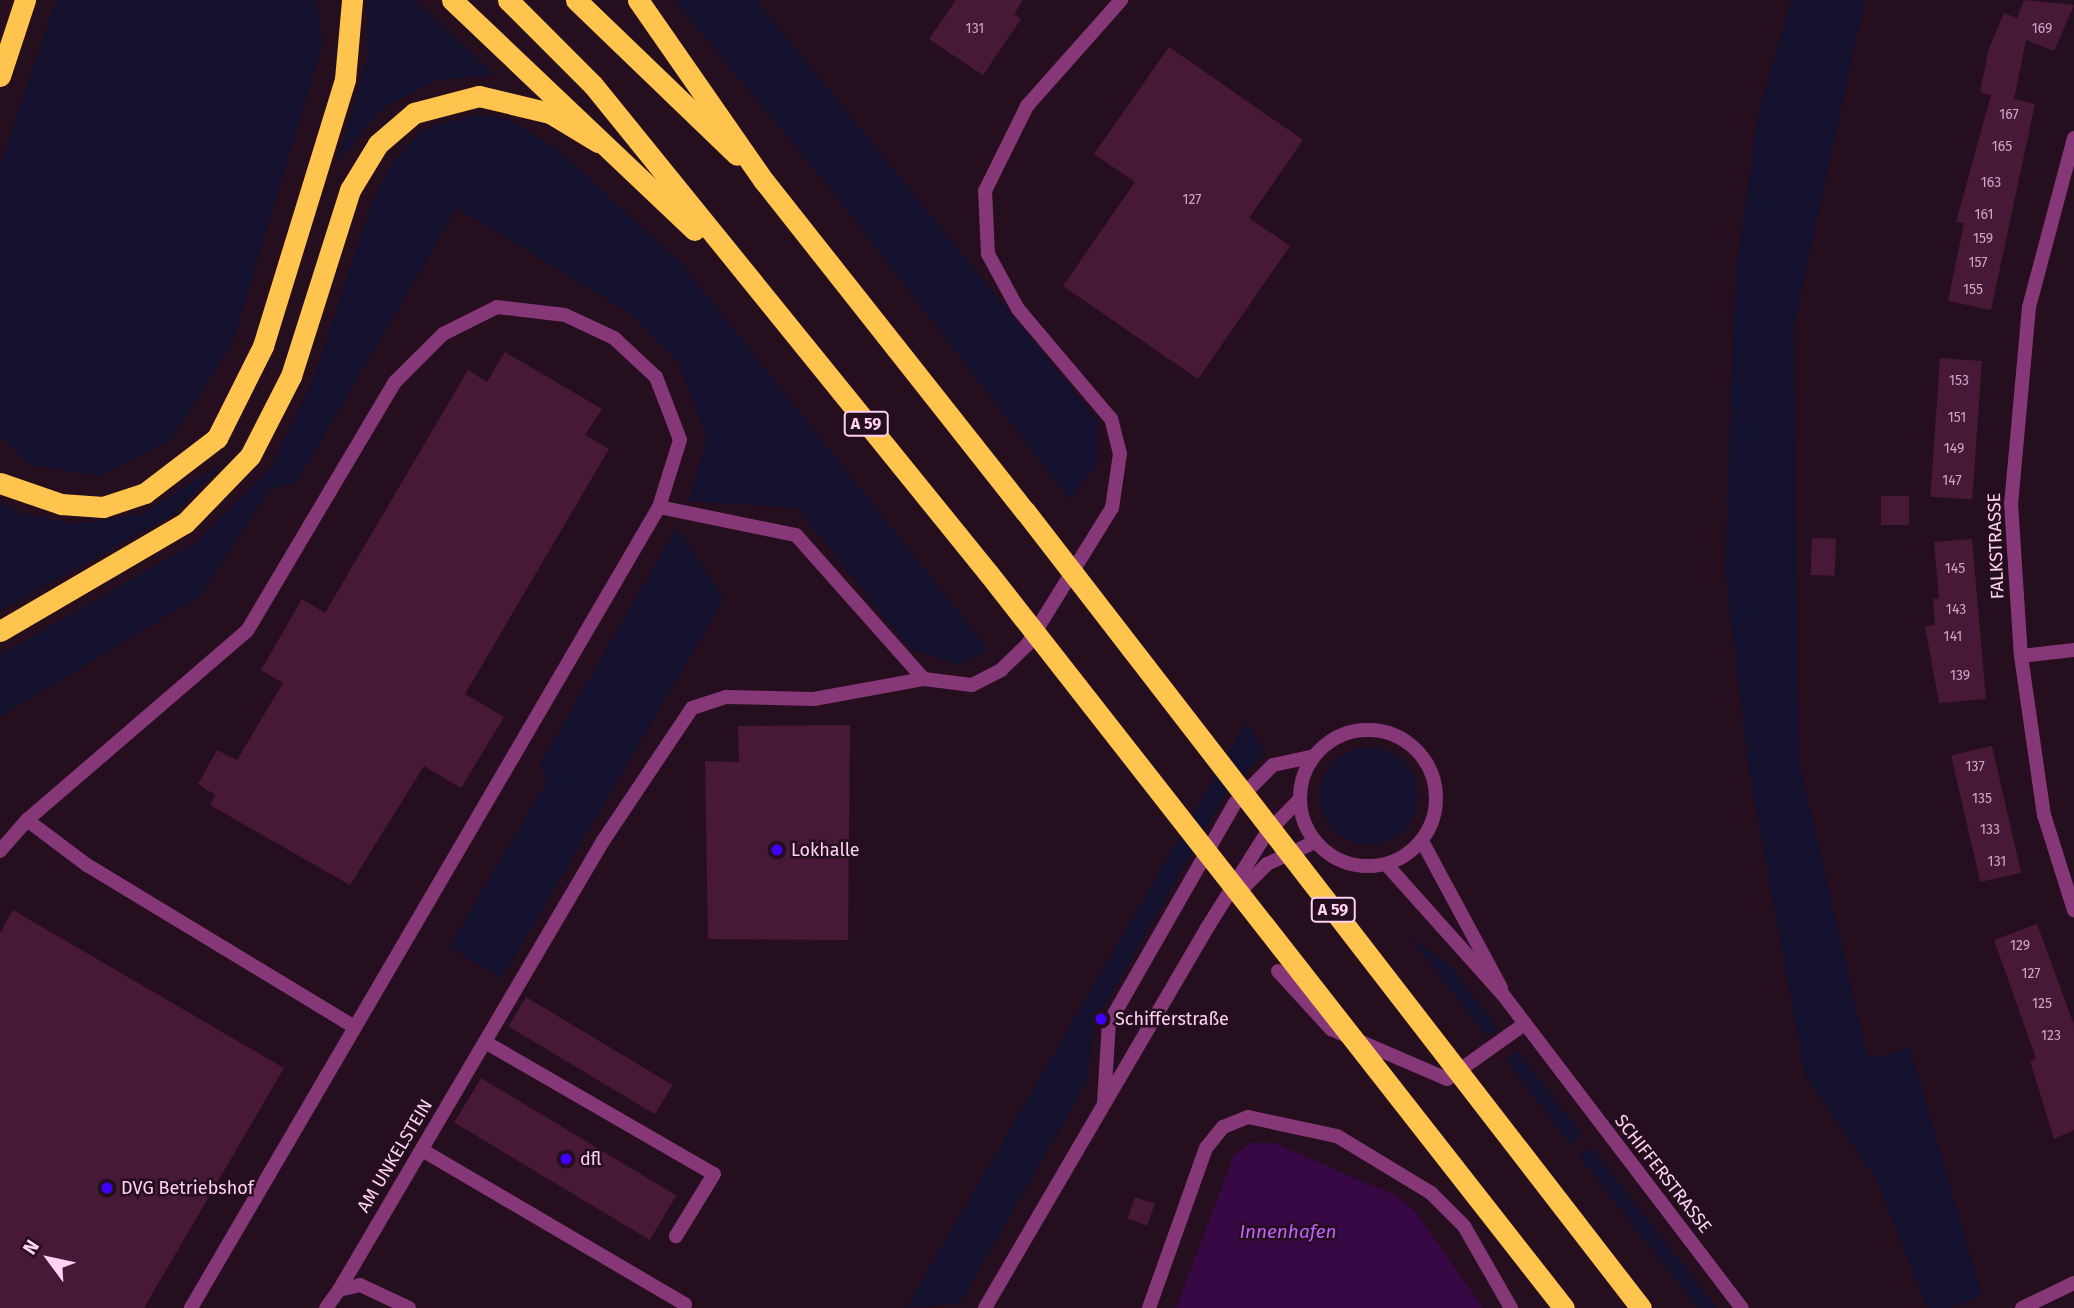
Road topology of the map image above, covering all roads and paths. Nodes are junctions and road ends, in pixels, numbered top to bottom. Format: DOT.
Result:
graph roads {
  1 [pos="25,0"];
  2 [pos="352,0"];
  3 [pos="452,0"];
  4 [pos="509,0"];
  5 [pos="576,0"];
  6 [pos="638,0"];
  7 [pos="1121,0"];
  8 [pos="0,76"];
  9 [pos="2074,138"];
  10 [pos="598,142"];
  11 [pos="764,181"];
  12 [pos="743,274"];
  13 [pos="0,482"];
  14 [pos="659,508"];
  15 [pos="0,631"];
  16 [pos="2074,650"];
  17 [pos="2021,656"];
  18 [pos="925,679"];
  19 [pos="1312,758"];
  20 [pos="1299,800"];
  21 [pos="27,820"];
  22 [pos="1422,841"];
  23 [pos="1315,842"];
  24 [pos="0,851"];
  25 [pos="1387,864"];
  26 [pos="2074,910"];
  27 [pos="1207,928"];
  28 [pos="1278,971"];
  29 [pos="1504,996"];
  30 [pos="1523,1025"];
  31 [pos="355,1027"];
  32 [pos="485,1042"];
  33 [pos="1104,1102"];
  34 [pos="422,1150"];
  35 [pos="676,1236"];
  36 [pos="2074,1283"];
  37 [pos="339,1290"];
  38 [pos="685,1304"];
  39 [pos="191,1308"];
  40 [pos="326,1308"];
  41 [pos="409,1308"];
  42 [pos="985,1308"];
  43 [pos="1149,1308"];
  44 [pos="1511,1308"];
  45 [pos="1564,1308"];
  46 [pos="1641,1308"];
  47 [pos="1742,1308"];
  48 [pos="2022,1308"];
  1 -- 8 [label="highway"];
  2 -- 13 [label="highway"];
  3 -- 10 [label="highway"];
  4 -- 12 [label="highway, A 59"];
  5 -- 11 [label="highway, A 59"];
  6 -- 11 [label="highway"];
  7 -- 18 [label="street, AM UNKELSTEIN"];
  9 -- 17 [label="street, FALKSTRASSE"];
  10 -- 12 [label="highway"];
  10 -- 15 [label="highway"];
  11 -- 46 [label="highway, A 59, bridge"];
  12 -- 45 [label="highway, A 59, bridge"];
  14 -- 18 [label="street"];
  14 -- 21 [label="street"];
  14 -- 31 [label="street"];
  16 -- 17 [label="street"];
  17 -- 26 [label="street, FALKSTRASSE"];
  18 -- 32 [label="street, AM UNKELSTEIN"];
  19 -- 20 [label="street"];
  19 -- 22 [label="street"];
  19 -- 33 [label="street"];
  20 -- 23 [label="street"];
  20 -- 27 [label="street"];
  21 -- 24 [label="street"];
  21 -- 31 [label="street"];
  22 -- 25 [label="street"];
  22 -- 29 [label="street, SCHIFFERSTRASSE"];
  23 -- 25 [label="street"];
  23 -- 27 [label="street"];
  25 -- 29 [label="street, SCHIFFERSTRASSE"];
  27 -- 33 [label="street"];
  28 -- 30 [label="street"];
  29 -- 30 [label="street, SCHIFFERSTRASSE"];
  30 -- 47 [label="street, SCHIFFERSTRASSE"];
  31 -- 39 [label="street"];
  32 -- 34 [label="street, AM UNKELSTEIN"];
  32 -- 35 [label="street"];
  33 -- 42 [label="street"];
  34 -- 37 [label="street, AM UNKELSTEIN"];
  34 -- 38 [label="street"];
  36 -- 48 [label="street"];
  37 -- 40 [label="street, AM UNKELSTEIN"];
  37 -- 41 [label="street"];
  43 -- 44 [label="street"];
}
